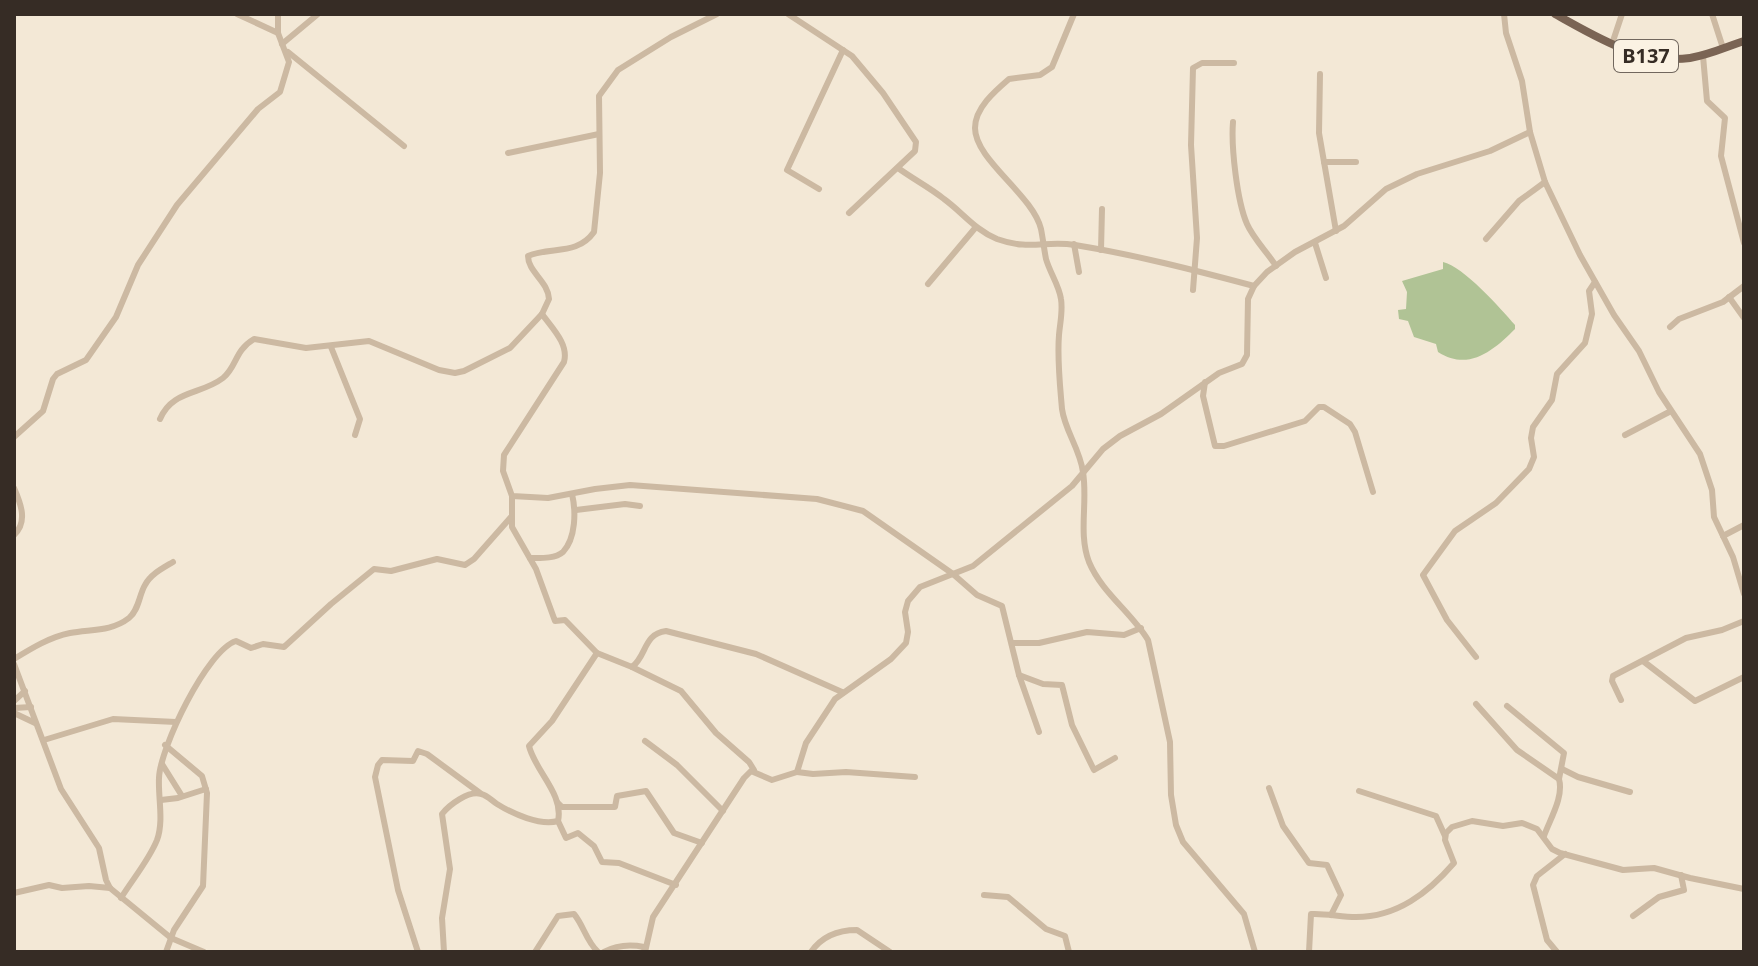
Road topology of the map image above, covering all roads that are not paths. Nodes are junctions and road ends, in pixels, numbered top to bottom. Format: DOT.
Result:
graph roads {
  1 [pos="237,14"];
  2 [pos="278,14"];
  3 [pos="318,14"];
  4 [pos="717,14"];
  5 [pos="788,14"];
  6 [pos="1074,14"];
  7 [pos="1504,14"];
  8 [pos="1555,14"];
  9 [pos="1622,14"];
  10 [pos="1712,14"];
  11 [pos="278,33"];
  12 [pos="1744,41"];
  13 [pos="1612,44"];
  14 [pos="284,47"];
  15 [pos="1723,48"];
  16 [pos="843,50"];
  17 [pos="1703,56"];
  18 [pos="1234,63"];
  19 [pos="1320,74"];
  20 [pos="1233,122"];
  21 [pos="1530,132"];
  22 [pos="599,134"];
  23 [pos="404,146"];
  24 [pos="508,153"];
  25 [pos="1324,162"];
  26 [pos="1356,162"];
  27 [pos="898,168"];
  28 [pos="1545,182"];
  29 [pos="819,189"];
  30 [pos="1102,209"];
  31 [pos="849,213"];
  32 [pos="976,227"];
  33 [pos="1336,231"];
  34 [pos="1486,239"];
  35 [pos="1315,243"];
  36 [pos="1744,243"];
  37 [pos="1074,244"];
  38 [pos="1045,245"];
  39 [pos="1101,250"];
  40 [pos="1276,266"];
  41 [pos="1195,270"];
  42 [pos="1079,272"];
  43 [pos="1326,278"];
  44 [pos="1595,282"];
  45 [pos="928,284"];
  46 [pos="1254,286"];
  47 [pos="1744,286"];
  48 [pos="1193,290"];
  49 [pos="1729,297"];
  50 [pos="542,314"];
  51 [pos="1744,318"];
  52 [pos="1670,327"];
  53 [pos="331,347"];
  54 [pos="1205,382"];
  55 [pos="1671,411"];
  56 [pos="160,419"];
  57 [pos="355,435"];
  58 [pos="1625,435"];
  59 [pos="14,437"];
  60 [pos="1084,473"];
  61 [pos="14,488"];
  62 [pos="1373,492"];
  63 [pos="572,494"];
  64 [pos="512,496"];
  65 [pos="640,506"];
  66 [pos="576,510"];
  67 [pos="511,517"];
  68 [pos="1744,525"];
  69 [pos="14,535"];
  70 [pos="1723,536"];
  71 [pos="530,558"];
  72 [pos="173,562"];
  73 [pos="953,574"];
  74 [pos="1744,594"];
  75 [pos="1744,621"];
  76 [pos="1141,628"];
  77 [pos="1012,643"];
  78 [pos="597,653"];
  79 [pos="1476,657"];
  80 [pos="1643,661"];
  81 [pos="14,662"];
  82 [pos="632,667"];
  83 [pos="1019,675"];
  84 [pos="1744,677"];
  85 [pos="25,691"];
  86 [pos="842,692"];
  87 [pos="1621,700"];
  88 [pos="14,701"];
  89 [pos="1476,704"];
  90 [pos="1507,706"];
  91 [pos="31,707"];
  92 [pos="14,711"];
  93 [pos="176,722"];
  94 [pos="35,723"];
  95 [pos="1039,732"];
  96 [pos="44,740"];
  97 [pos="645,741"];
  98 [pos="165,745"];
  99 [pos="1115,758"];
  100 [pos="161,760"];
  101 [pos="1562,769"];
  102 [pos="754,770"];
  103 [pos="797,772"];
  104 [pos="915,777"];
  105 [pos="1559,779"];
  106 [pos="1269,788"];
  107 [pos="206,789"];
  108 [pos="1359,791"];
  109 [pos="1630,792"];
  110 [pos="480,793"];
  111 [pos="182,796"];
  112 [pos="161,800"];
  113 [pos="556,800"];
  114 [pos="723,811"];
  115 [pos="558,821"];
  116 [pos="1445,836"];
  117 [pos="1544,836"];
  118 [pos="702,843"];
  119 [pos="1565,854"];
  120 [pos="1681,875"];
  121 [pos="676,885"];
  122 [pos="110,888"];
  123 [pos="1744,889"];
  124 [pos="14,893"];
  125 [pos="984,895"];
  126 [pos="121,898"];
  127 [pos="1331,915"];
  128 [pos="1633,916"];
  129 [pos="171,938"];
  130 [pos="1252,951"];
  131 [pos="166,952"];
  132 [pos="204,952"];
  133 [pos="418,952"];
  134 [pos="444,952"];
  135 [pos="535,952"];
  136 [pos="601,952"];
  137 [pos="645,952"];
  138 [pos="811,952"];
  139 [pos="890,952"];
  140 [pos="1069,952"];
  141 [pos="1309,952"];
  142 [pos="1557,952"];
  1 -- 11 [label="street"];
  2 -- 11 [label="street"];
  3 -- 14 [label="street"];
  4 -- 22 [label="street"];
  5 -- 16 [label="street"];
  6 -- 38 [label="street"];
  7 -- 21 [label="street"];
  8 -- 13 [label="main road, B137"];
  9 -- 13 [label="street"];
  10 -- 15 [label="street"];
  11 -- 14 [label="street"];
  12 -- 15 [label="main road, B137"];
  13 -- 17 [label="main road, B137"];
  14 -- 23 [label="street"];
  14 -- 59 [label="street"];
  15 -- 17 [label="main road, B137"];
  16 -- 27 [label="street"];
  16 -- 29 [label="street"];
  17 -- 36 [label="street"];
  18 -- 41 [label="street"];
  19 -- 25 [label="street"];
  20 -- 40 [label="street"];
  21 -- 28 [label="street"];
  21 -- 33 [label="street"];
  22 -- 24 [label="street"];
  22 -- 50 [label="street"];
  25 -- 26 [label="street"];
  25 -- 33 [label="street"];
  27 -- 31 [label="street"];
  27 -- 32 [label="street"];
  28 -- 34 [label="street"];
  28 -- 44 [label="street"];
  30 -- 39 [label="street"];
  32 -- 38 [label="street"];
  32 -- 45 [label="street"];
  33 -- 35 [label="street"];
  35 -- 40 [label="street"];
  35 -- 43 [label="street"];
  37 -- 38 [label="street"];
  37 -- 39 [label="street"];
  37 -- 42 [label="street"];
  38 -- 60 [label="street"];
  39 -- 41 [label="street"];
  40 -- 46 [label="street"];
  41 -- 46 [label="street"];
  41 -- 48 [label="street"];
  44 -- 55 [label="street"];
  44 -- 79 [label="street"];
  46 -- 54 [label="street"];
  47 -- 49 [label="street"];
  49 -- 51 [label="street"];
  49 -- 52 [label="street"];
  50 -- 53 [label="street"];
  50 -- 64 [label="street"];
  53 -- 56 [label="street"];
  53 -- 57 [label="street"];
  54 -- 60 [label="street"];
  54 -- 62 [label="street"];
  55 -- 58 [label="street"];
  55 -- 70 [label="street"];
  60 -- 73 [label="street"];
  60 -- 76 [label="street"];
  61 -- 69 [label="street"];
  63 -- 64 [label="street"];
  63 -- 66 [label="street"];
  63 -- 73 [label="street"];
  64 -- 67 [label="street"];
  65 -- 66 [label="street"];
  66 -- 71 [label="street"];
  67 -- 71 [label="street"];
  67 -- 93 [label="street"];
  68 -- 70 [label="street"];
  70 -- 74 [label="street"];
  71 -- 78 [label="street"];
  72 -- 81 [label="street"];
  73 -- 77 [label="street"];
  73 -- 86 [label="street"];
  75 -- 80 [label="street"];
  76 -- 77 [label="street"];
  76 -- 130 [label="street"];
  77 -- 83 [label="street"];
  78 -- 82 [label="street"];
  78 -- 113 [label="street"];
  80 -- 84 [label="street"];
  80 -- 87 [label="street"];
  81 -- 85 [label="street"];
  82 -- 86 [label="street"];
  82 -- 102 [label="street"];
  83 -- 95 [label="street"];
  83 -- 99 [label="street"];
  85 -- 88 [label="street"];
  85 -- 91 [label="street"];
  86 -- 103 [label="street"];
  89 -- 105 [label="street"];
  90 -- 101 [label="street"];
  91 -- 92 [label="street"];
  91 -- 94 [label="street"];
  92 -- 94 [label="street"];
  93 -- 96 [label="street"];
  93 -- 98 [label="street"];
  94 -- 96 [label="street"];
  96 -- 122 [label="street"];
  97 -- 114 [label="street"];
  98 -- 100 [label="street"];
  98 -- 107 [label="street"];
  100 -- 111 [label="street"];
  100 -- 112 [label="street"];
  101 -- 105 [label="street"];
  101 -- 109 [label="street"];
  102 -- 103 [label="street"];
  102 -- 114 [label="street"];
  103 -- 104 [label="street"];
  105 -- 117 [label="street"];
  106 -- 127 [label="street"];
  107 -- 111 [label="street"];
  107 -- 129 [label="street"];
  108 -- 116 [label="street"];
  110 -- 115 [label="street"];
  110 -- 133 [label="street"];
  110 -- 134 [label="street"];
  111 -- 112 [label="street"];
  112 -- 126 [label="street"];
  113 -- 115 [label="street"];
  113 -- 118 [label="street"];
  114 -- 118 [label="street"];
  115 -- 121 [label="street"];
  116 -- 117 [label="street"];
  116 -- 127 [label="street"];
  117 -- 119 [label="street"];
  118 -- 121 [label="street"];
  119 -- 120 [label="street"];
  119 -- 142 [label="street"];
  120 -- 123 [label="street"];
  120 -- 128 [label="street"];
  121 -- 137 [label="street"];
  122 -- 124 [label="street"];
  122 -- 126 [label="street"];
  125 -- 140 [label="street"];
  126 -- 129 [label="street"];
  127 -- 141 [label="street"];
  129 -- 131 [label="street"];
  129 -- 132 [label="street"];
  135 -- 136 [label="street"];
  136 -- 137 [label="street"];
  138 -- 139 [label="street"];
}
